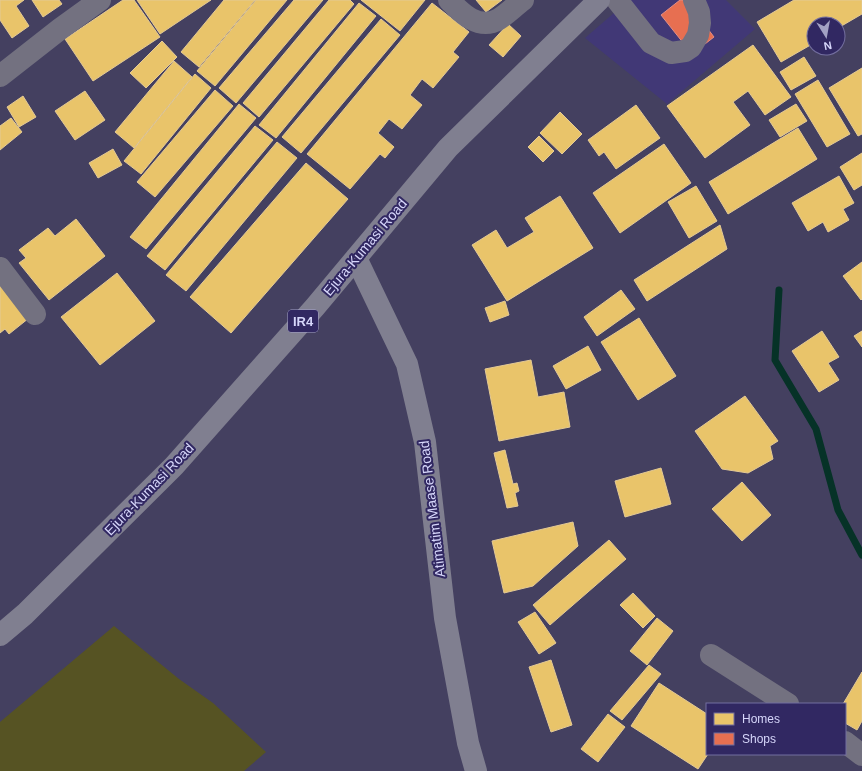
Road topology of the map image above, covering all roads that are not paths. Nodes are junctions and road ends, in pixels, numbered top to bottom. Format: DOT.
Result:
graph roads {
  1 [pos="100,0"];
  2 [pos="449,0"];
  3 [pos="523,0"];
  4 [pos="599,0"];
  5 [pos="617,0"];
  6 [pos="694,0"];
  7 [pos="0,76"];
  8 [pos="356,258"];
  9 [pos="0,268"];
  10 [pos="35,314"];
  11 [pos="0,635"];
  12 [pos="711,655"];
  13 [pos="786,703"];
  14 [pos="846,743"];
  15 [pos="862,755"];
  16 [pos="476,771"];
  1 -- 7 [label="street"];
  2 -- 3 [label="street"];
  4 -- 8 [label="main road, Ejura-Kumasi Road / IR4"];
  5 -- 6 [label="street"];
  8 -- 11 [label="main road, Ejura-Kumasi Road / IR4"];
  8 -- 16 [label="main road, Atimatim Maase Road"];
  9 -- 10 [label="street"];
  12 -- 13 [label="street"];
  14 -- 15 [label="street"];
}
